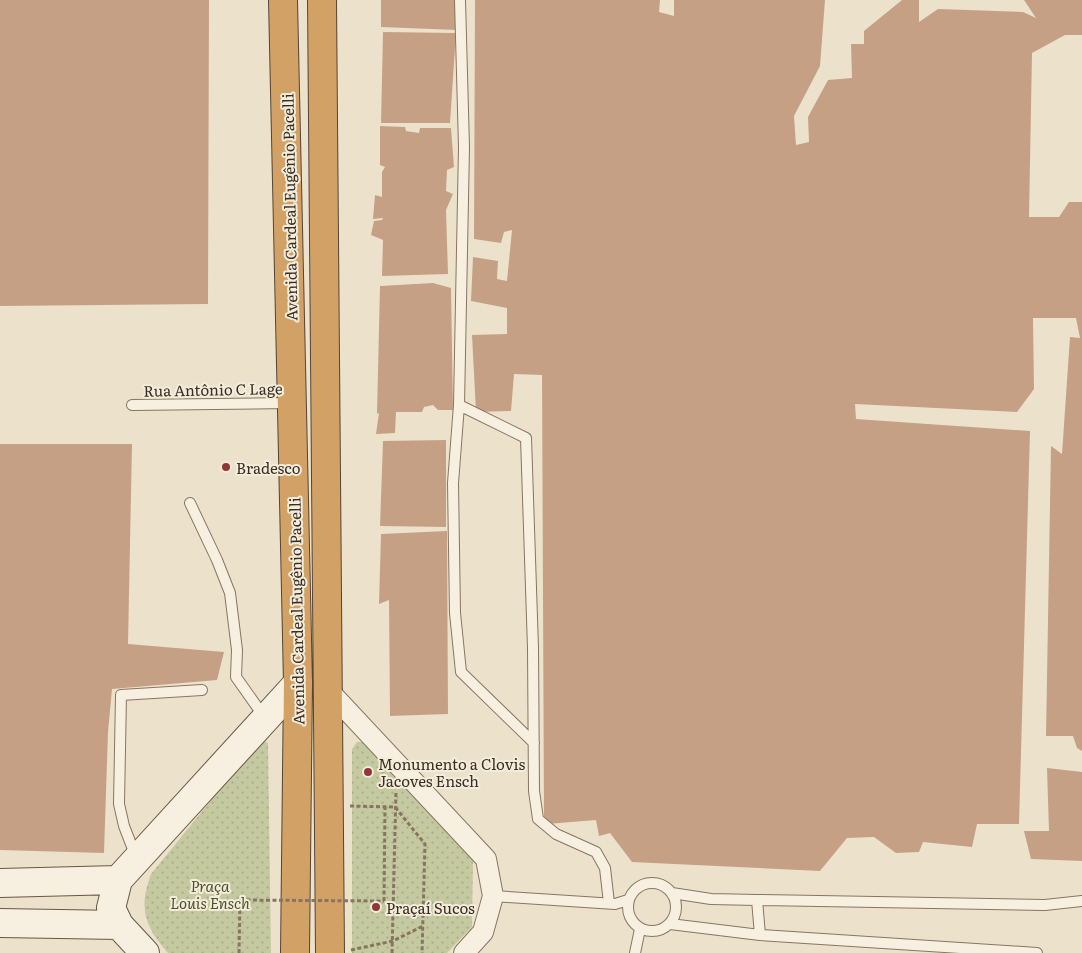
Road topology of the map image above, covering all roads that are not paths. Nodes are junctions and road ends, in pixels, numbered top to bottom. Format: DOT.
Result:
graph roads {
  1 [pos="284,0"];
  2 [pos="322,0"];
  3 [pos="460,0"];
  4 [pos="294,403"];
  5 [pos="132,405"];
  6 [pos="459,405"];
  7 [pos="190,503"];
  8 [pos="298,683"];
  9 [pos="202,690"];
  10 [pos="330,691"];
  11 [pos="266,718"];
  12 [pos="534,743"];
  13 [pos="137,859"];
  14 [pos="118,880"];
  15 [pos="0,883"];
  16 [pos="672,893"];
  17 [pos="493,896"];
  18 [pos="628,900"];
  19 [pos="757,900"];
  20 [pos="1082,901"];
  21 [pos="609,903"];
  22 [pos="0,923"];
  23 [pos="670,924"];
  24 [pos="118,925"];
  25 [pos="640,929"];
  26 [pos="760,935"];
  27 [pos="339,952"];
  28 [pos="145,953"];
  29 [pos="295,953"];
  30 [pos="464,953"];
  31 [pos="636,953"];
  32 [pos="1037,953"];
  1 -- 4 [label="highway, Avenida Cardeal Eugênio Pacelli"];
  2 -- 10 [label="highway"];
  3 -- 6 [label="lane"];
  4 -- 5 [label="lane, Rua Antônio C Lage"];
  4 -- 8 [label="highway, Avenida Cardeal Eugênio Pacelli"];
  6 -- 12 [label="lane"];
  6 -- 12 [label="lane"];
  7 -- 11 [label="lane"];
  8 -- 11 [label="street"];
  8 -- 29 [label="highway, Avenida Cardeal Eugênio Pacelli"];
  9 -- 13 [label="lane"];
  10 -- 17 [label="street"];
  10 -- 27 [label="highway"];
  11 -- 13 [label="street"];
  12 -- 21 [label="lane"];
  13 -- 14 [label="street"];
  14 -- 15 [label="street"];
  14 -- 24 [label="street"];
  16 -- 18 [label="lane"];
  16 -- 19 [label="lane"];
  16 -- 23 [label="lane"];
  17 -- 21 [label="lane"];
  17 -- 30 [label="street"];
  18 -- 21 [label="lane"];
  18 -- 25 [label="lane"];
  19 -- 20 [label="lane"];
  19 -- 26 [label="lane"];
  22 -- 24 [label="street"];
  23 -- 25 [label="lane"];
  23 -- 26 [label="lane"];
  24 -- 28 [label="street"];
  25 -- 31 [label="lane"];
  26 -- 32 [label="lane"];
}
